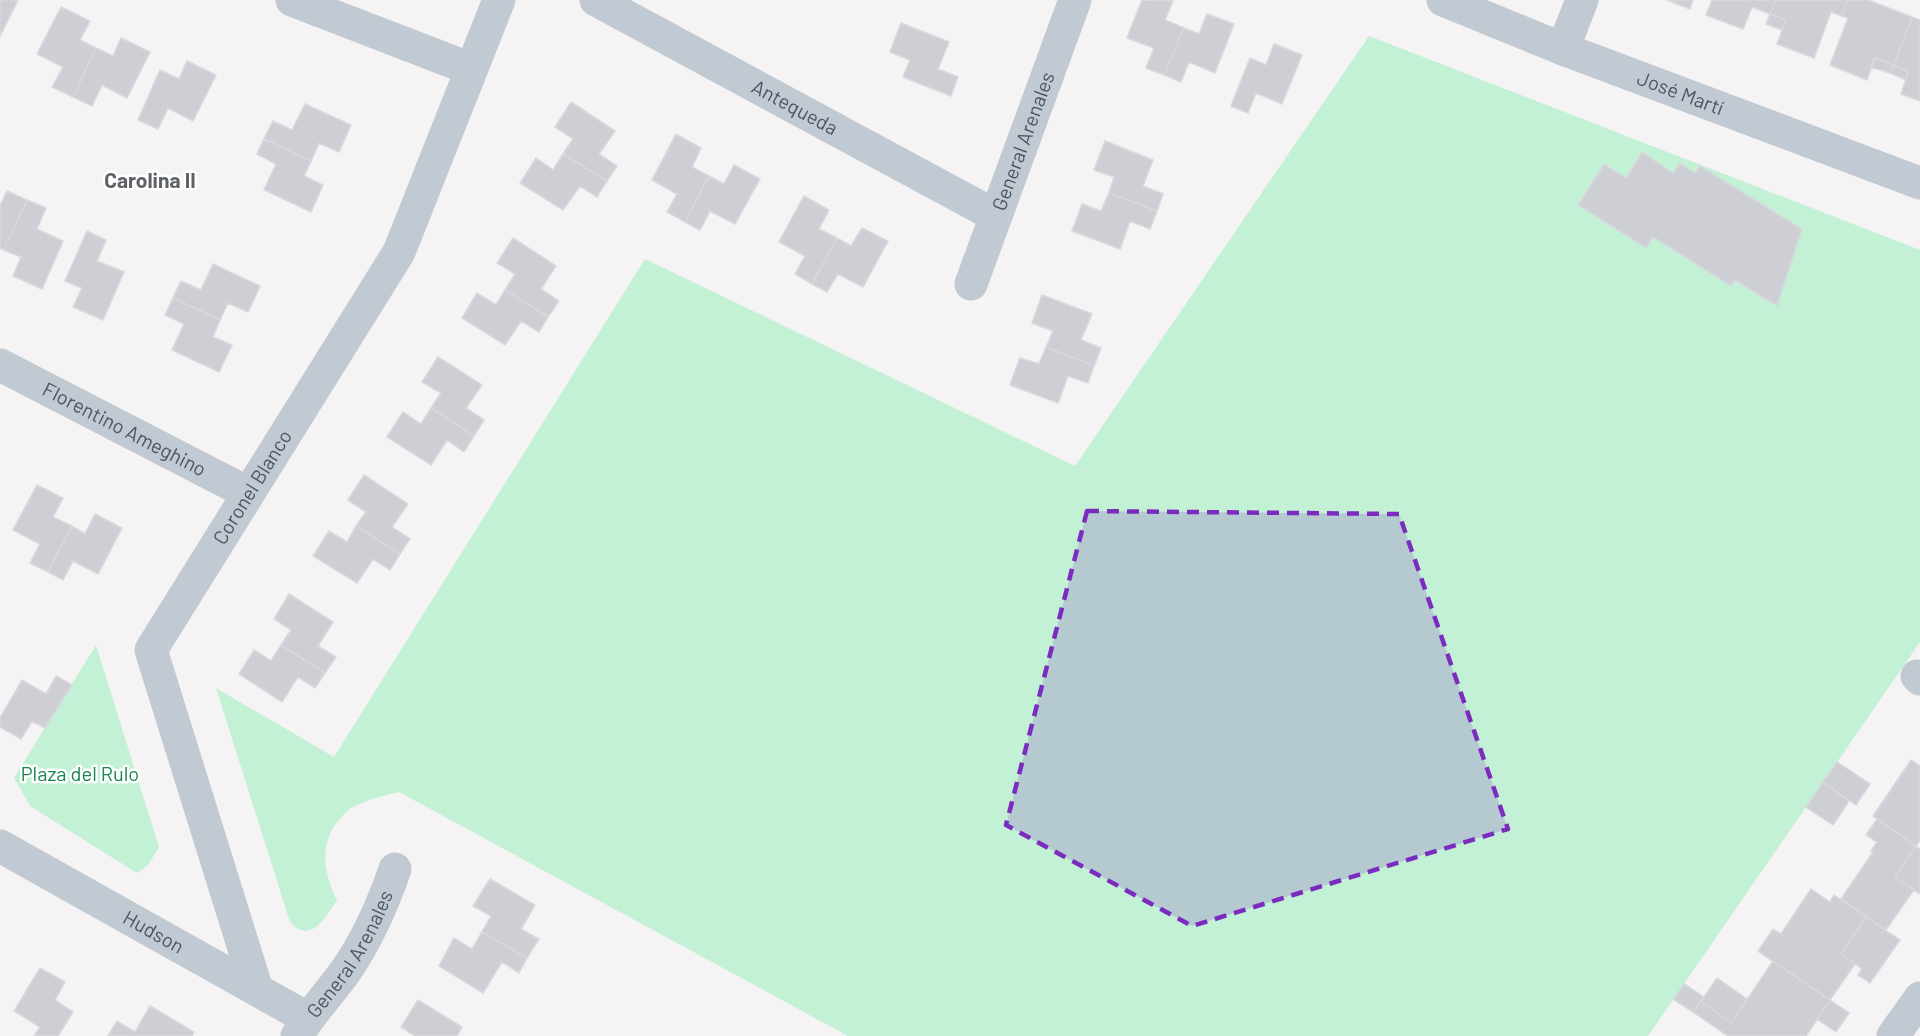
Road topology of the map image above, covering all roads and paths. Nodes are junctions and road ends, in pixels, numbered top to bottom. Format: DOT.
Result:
graph roads {
  1 [pos="292,0"];
  2 [pos="499,0"];
  3 [pos="596,0"];
  4 [pos="1075,0"];
  5 [pos="1443,0"];
  6 [pos="1582,0"];
  7 [pos="1563,49"];
  8 [pos="471,69"];
  9 [pos="1920,183"];
  10 [pos="996,216"];
  11 [pos="971,284"];
  12 [pos="0,365"];
  13 [pos="248,494"];
  14 [pos="0,846"];
  15 [pos="395,869"];
  16 [pos="257,990"];
  17 [pos="1920,998"];
  18 [pos="302,1027"];
  19 [pos="1893,1036"];
  1 -- 8 [label="street"];
  2 -- 8 [label="street, Coronel Blanco"];
  3 -- 10 [label="street, Antequeda"];
  4 -- 10 [label="street, General Arenales"];
  5 -- 7 [label="street, José Martí"];
  6 -- 7 [label="street"];
  7 -- 9 [label="street, José Martí"];
  8 -- 13 [label="street, Coronel Blanco"];
  10 -- 11 [label="street, General Arenales"];
  12 -- 13 [label="street, Florentino Ameghino"];
  13 -- 16 [label="street, Coronel Blanco"];
  14 -- 16 [label="street, Hudson"];
  15 -- 18 [label="street, General Arenales"];
  16 -- 18 [label="street, Hudson"];
  17 -- 19 [label="street"];
}
